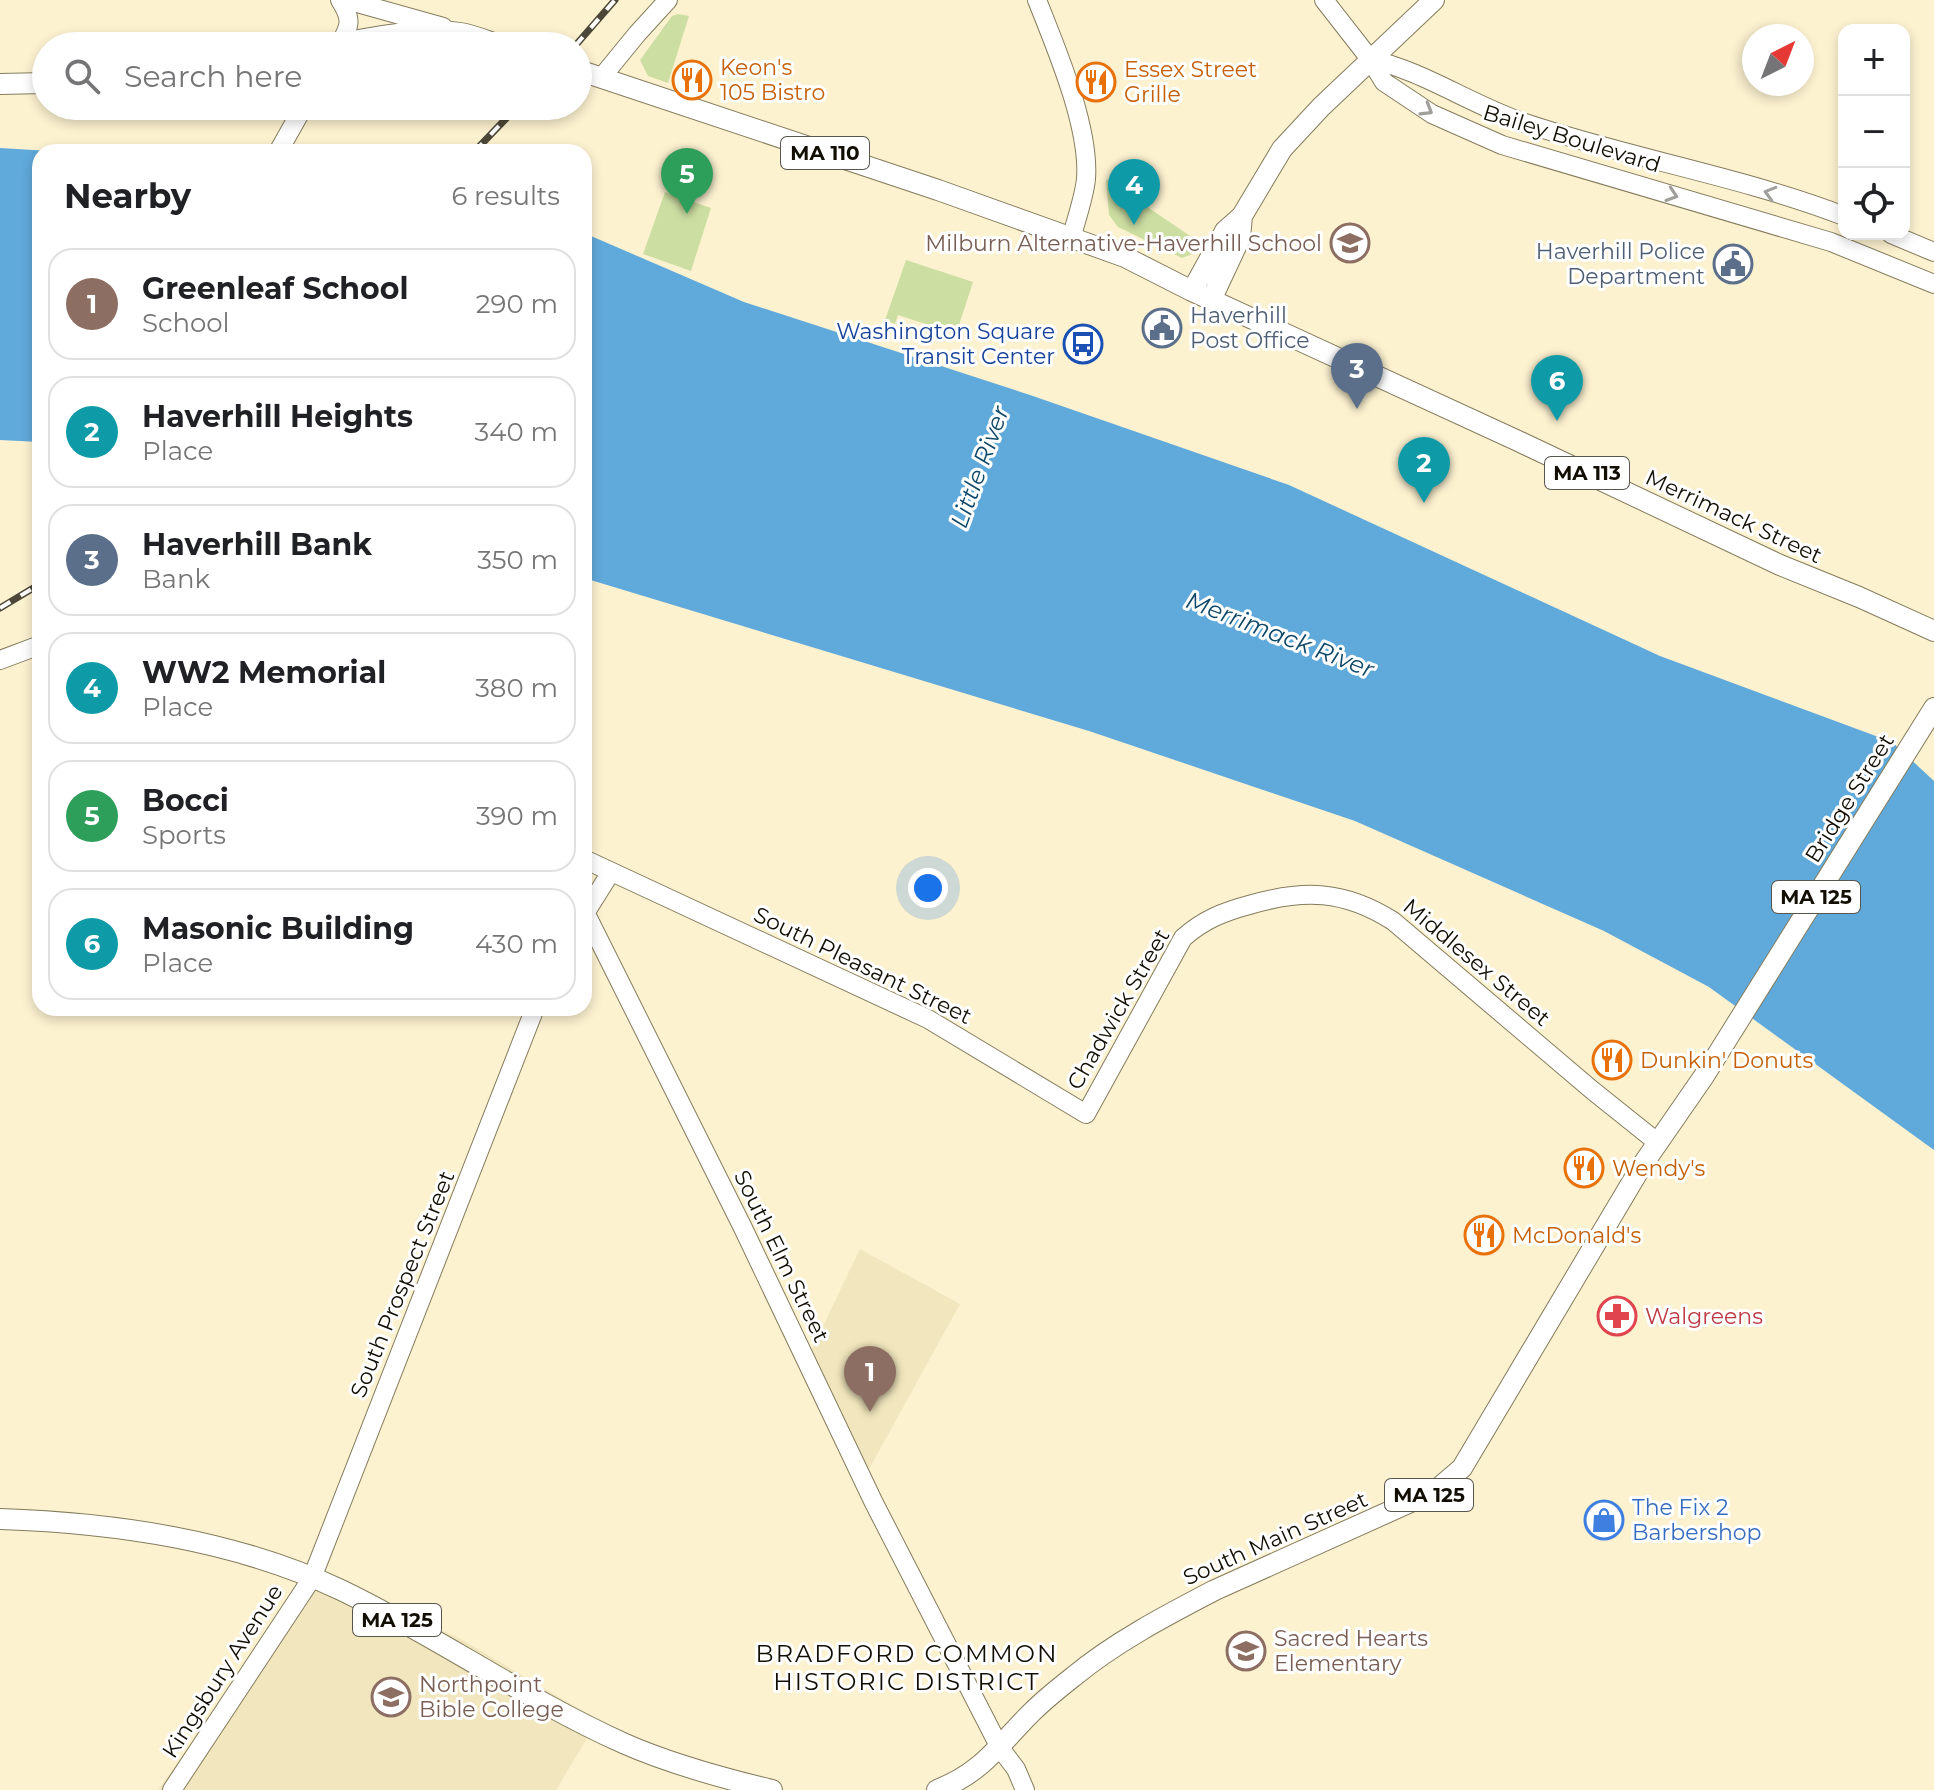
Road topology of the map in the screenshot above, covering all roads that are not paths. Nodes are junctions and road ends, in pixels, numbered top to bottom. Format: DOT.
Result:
graph roads {
  1 [pos="340,0"];
  2 [pos="347,0"];
  3 [pos="668,0"];
  4 [pos="1037,0"];
  5 [pos="1324,0"];
  6 [pos="1434,0"];
  7 [pos="345,32"];
  8 [pos="458,32"];
  9 [pos="1370,59"];
  10 [pos="592,75"];
  11 [pos="601,78"];
  12 [pos="32,83"];
  13 [pos="0,84"];
  14 [pos="296,120"];
  15 [pos="283,144"];
  16 [pos="1838,214"];
  17 [pos="1071,239"];
  18 [pos="1905,240"];
  19 [pos="1934,252"];
  20 [pos="1934,284"];
  21 [pos="1201,295"];
  22 [pos="1934,631"];
  23 [pos="32,648"];
  24 [pos="0,660"];
  25 [pos="1931,712"];
  26 [pos="592,864"];
  27 [pos="611,872"];
  28 [pos="592,902"];
  29 [pos="592,927"];
  30 [pos="1194,929"];
  31 [pos="532,1016"];
  32 [pos="1704,1076"];
  33 [pos="1086,1114"];
  34 [pos="1657,1142"];
  35 [pos="0,1519"];
  36 [pos="312,1578"];
  37 [pos="1000,1748"];
  38 [pos="172,1790"];
  39 [pos="772,1790"];
  40 [pos="937,1790"];
  41 [pos="1025,1790"];
  1 -- 7 [label="main road"];
  2 -- 8 [label="main road"];
  3 -- 11 [label="main road"];
  4 -- 17 [label="main road"];
  5 -- 9 [label="main road"];
  6 -- 9 [label="main road"];
  16 -- 9 [label="main road, Bailey Boulevard, one-way"];
  9 -- 20 [label="main road, Bailey Boulevard, one-way"];
  9 -- 21 [label="main road"];
  10 -- 11 [label="main road, MA 110"];
  11 -- 17 [label="main road, MA 110"];
  12 -- 13 [label="main road"];
  14 -- 15 [label="main road"];
  17 -- 21 [label="main road, MA 110"];
  18 -- 19 [label="main road"];
  21 -- 22 [label="main road, Merrimack Street / MA 113"];
  23 -- 24 [label="main road"];
  25 -- 32 [label="main road, Bridge Street / MA 125"];
  26 -- 27 [label="main road"];
  27 -- 28 [label="main road, South Elm Street"];
  27 -- 33 [label="main road, South Pleasant Street"];
  29 -- 37 [label="main road, South Elm Street"];
  30 -- 33 [label="main road, Chadwick Street"];
  30 -- 34 [label="main road, Middlesex Street"];
  31 -- 36 [label="main road, South Prospect Street"];
  32 -- 34 [label="main road, South Main Street / MA 125"];
  34 -- 37 [label="main road, South Main Street / MA 125"];
  35 -- 36 [label="main road, MA 125"];
  36 -- 38 [label="main road, Kingsbury Avenue"];
  36 -- 39 [label="main road, MA 125"];
  37 -- 40 [label="main road, South Main Street / MA 125"];
  37 -- 41 [label="main road, South Elm Street"];
}
